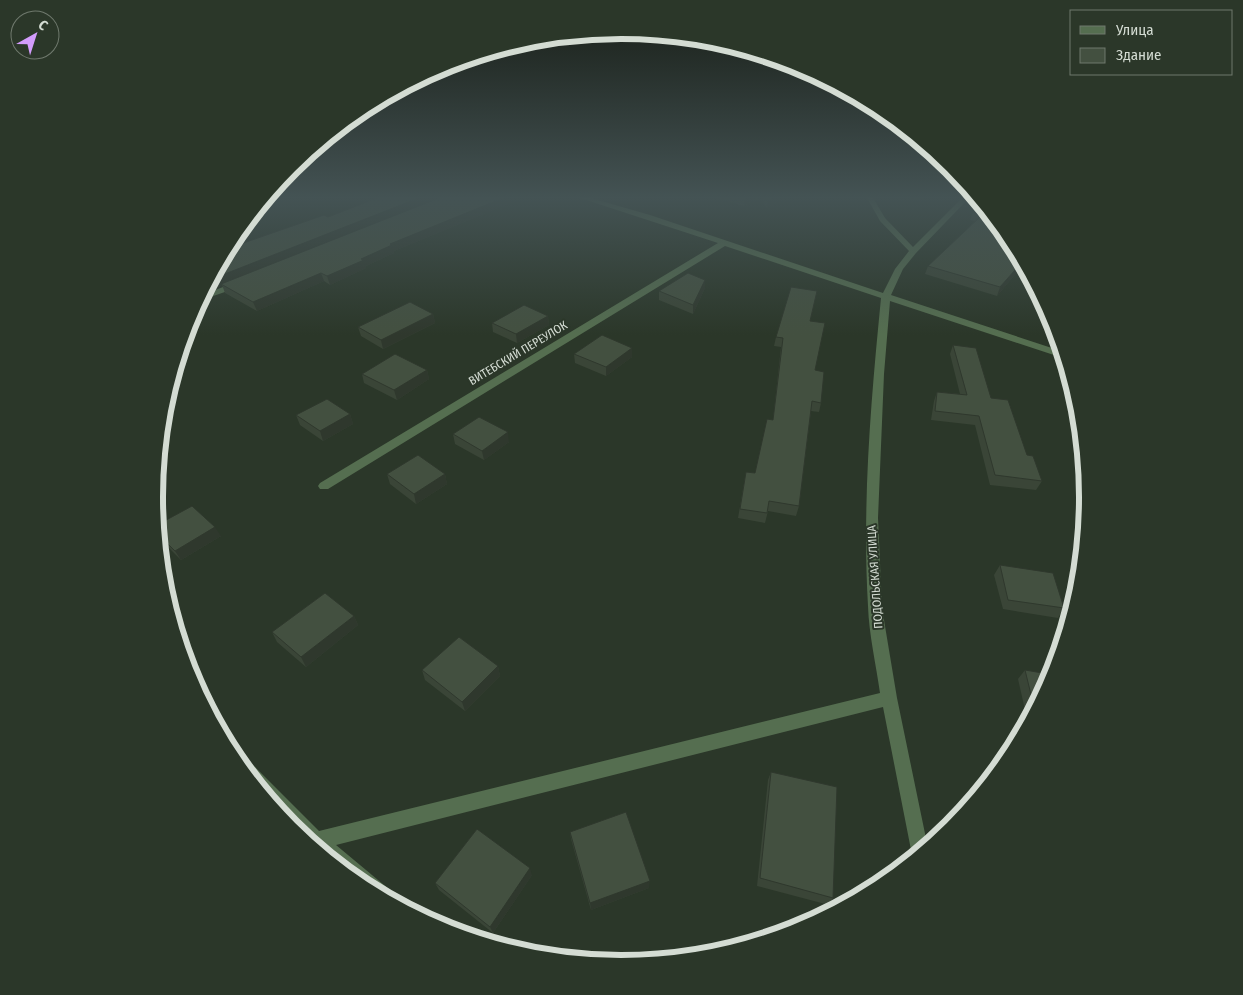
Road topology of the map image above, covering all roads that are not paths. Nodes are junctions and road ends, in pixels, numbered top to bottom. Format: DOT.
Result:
graph roads {
  1 [pos="724,242"];
  2 [pos="725,242"];
  3 [pos="904,242"];
  4 [pos="922,242"];
  5 [pos="913,251"];
  6 [pos="246,281"];
  7 [pos="210,296"];
  8 [pos="886,296"];
  9 [pos="1057,353"];
  10 [pos="324,486"];
  11 [pos="889,698"];
  12 [pos="319,842"];
  13 [pos="919,847"];
  1 -- 10 [label="street, ВИТЕБСКИЙ ПЕРЕУЛОК"];
  2 -- 8 [label="street"];
  3 -- 5 [label="street"];
  4 -- 5 [label="street"];
  5 -- 8 [label="street"];
  6 -- 7 [label="street"];
  8 -- 9 [label="street"];
  8 -- 11 [label="street, ПОДОЛЬСКАЯ УЛИЦА"];
  11 -- 12 [label="street"];
  11 -- 13 [label="street, ПОДОЛЬСКАЯ УЛИЦА"];
}
